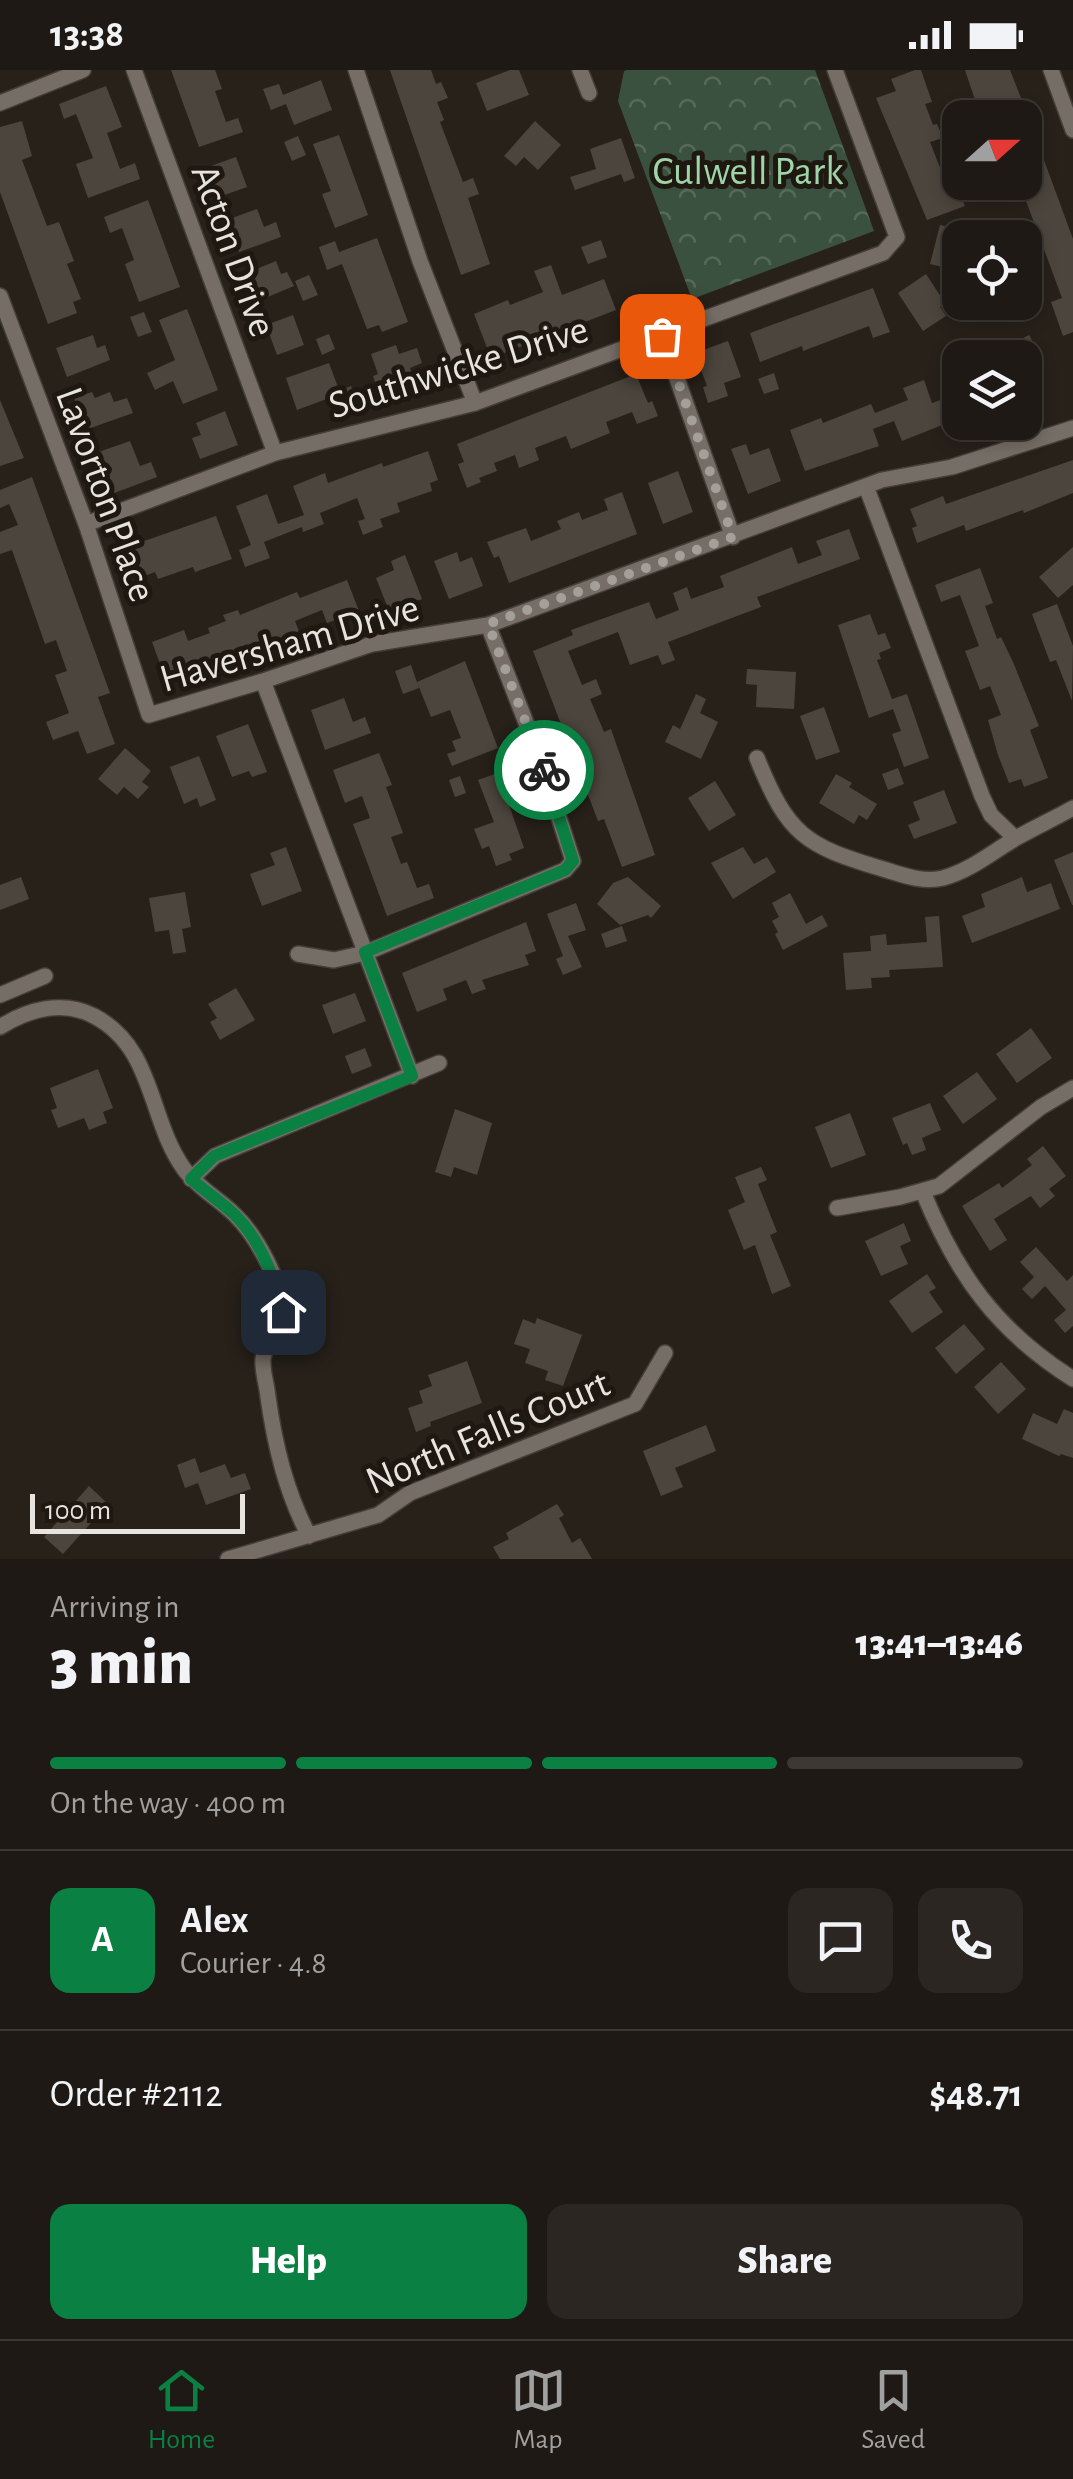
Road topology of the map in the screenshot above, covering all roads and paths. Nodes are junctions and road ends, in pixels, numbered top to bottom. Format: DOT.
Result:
graph roads {
  1 [pos="83,70"];
  2 [pos="134,70"];
  3 [pos="356,70"];
  4 [pos="580,70"];
  5 [pos="835,70"];
  6 [pos="1051,70"];
  7 [pos="588,92"];
  8 [pos="0,104"];
  9 [pos="1073,130"];
  10 [pos="0,296"];
  11 [pos="662,336"];
  12 [pos="475,403"];
  13 [pos="1073,428"];
  14 [pos="275,453"];
  15 [pos="866,486"];
  16 [pos="86,524"];
  17 [pos="733,537"];
  18 [pos="488,624"];
  19 [pos="263,682"];
  20 [pos="148,715"];
  21 [pos="757,758"];
  22 [pos="1073,808"];
  23 [pos="1015,838"];
  24 [pos="365,952"];
  25 [pos="298,954"];
  26 [pos="45,976"];
  27 [pos="0,995"];
  28 [pos="0,1026"];
  29 [pos="439,1063"];
  30 [pos="412,1076"];
  31 [pos="1073,1088"];
  32 [pos="191,1179"];
  33 [pos="923,1192"];
  34 [pos="836,1208"];
  35 [pos="665,1353"];
  36 [pos="1073,1379"];
  37 [pos="308,1536"];
  38 [pos="228,1559"];
  1 -- 8 [label="street"];
  2 -- 14 [label="street, Acton Drive"];
  3 -- 12 [label="street"];
  4 -- 7 [label="street"];
  5 -- 11 [label="street, Southwicke Drive"];
  6 -- 9 [label="street"];
  10 -- 16 [label="street, Lavorton Place"];
  11 -- 12 [label="street, Southwicke Drive"];
  11 -- 17 [label="street"];
  12 -- 14 [label="street, Southwicke Drive"];
  13 -- 15 [label="street, Haversham Drive"];
  14 -- 16 [label="street, Southwicke Drive"];
  15 -- 17 [label="street, Haversham Drive"];
  15 -- 23 [label="street"];
  16 -- 20 [label="street, Lavorton Place"];
  17 -- 18 [label="street, Haversham Drive"];
  18 -- 19 [label="street, Haversham Drive"];
  18 -- 24 [label="street"];
  19 -- 20 [label="street, Haversham Drive"];
  19 -- 24 [label="street"];
  21 -- 23 [label="street"];
  22 -- 23 [label="street"];
  24 -- 25 [label="street"];
  24 -- 30 [label="street"];
  26 -- 27 [label="street"];
  28 -- 32 [label="street"];
  29 -- 30 [label="street"];
  30 -- 32 [label="street"];
  31 -- 33 [label="street"];
  32 -- 37 [label="street"];
  33 -- 34 [label="street"];
  33 -- 36 [label="street"];
  35 -- 37 [label="street, North Falls Court"];
  37 -- 38 [label="street, North Falls Court"];
}
